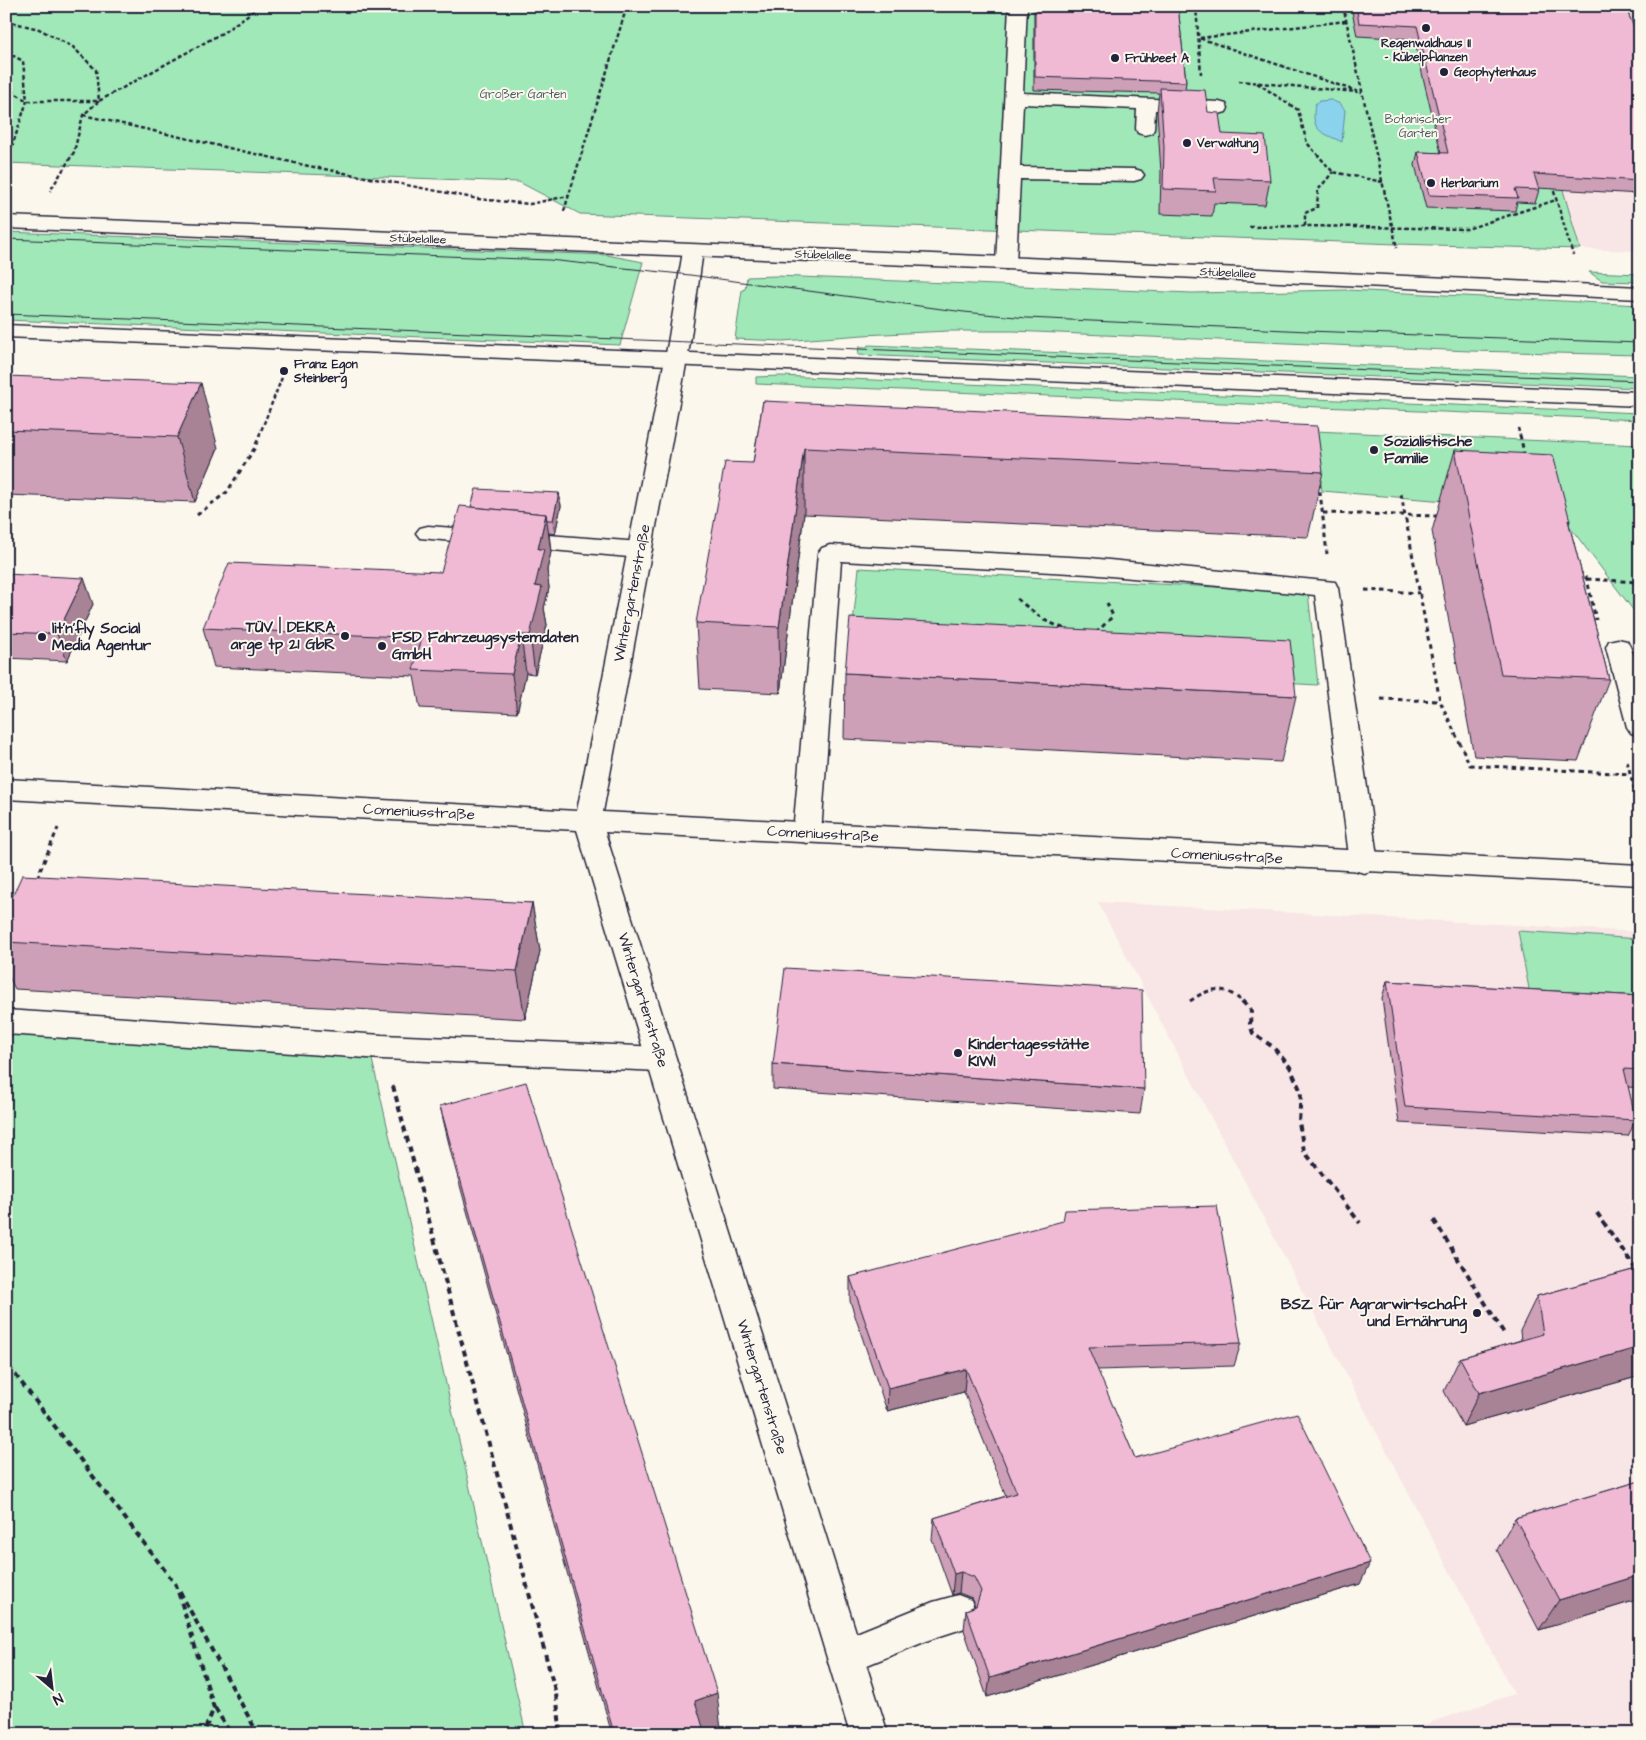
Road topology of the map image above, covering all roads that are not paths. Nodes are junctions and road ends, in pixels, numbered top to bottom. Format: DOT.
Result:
graph roads {
  1 [pos="1018,6"];
  2 [pos="1014,98"];
  3 [pos="1146,104"];
  4 [pos="1219,108"];
  5 [pos="1145,129"];
  6 [pos="1011,173"];
  7 [pos="1134,175"];
  8 [pos="6,222"];
  9 [pos="693,251"];
  10 [pos="1006,263"];
  11 [pos="1640,293"];
  12 [pos="6,331"];
  13 [pos="676,359"];
  14 [pos="1640,399"];
  15 [pos="428,532"];
  16 [pos="640,550"];
  17 [pos="1618,647"];
  18 [pos="1640,727"];
  19 [pos="6,789"];
  20 [pos="588,822"];
  21 [pos="807,833"];
  22 [pos="1364,863"];
  23 [pos="1640,876"];
  24 [pos="6,1022"];
  25 [pos="661,1059"];
  26 [pos="958,1613"];
  27 [pos="845,1656"];
  28 [pos="869,1734"];
  1 -- 2 [label="main road"];
  2 -- 3 [label="main road"];
  2 -- 6 [label="main road"];
  3 -- 4 [label="main road"];
  3 -- 5 [label="main road"];
  6 -- 7 [label="main road"];
  6 -- 10 [label="main road"];
  8 -- 9 [label="main road, Stübelallee"];
  9 -- 10 [label="main road, Stübelallee"];
  9 -- 13 [label="main road, Wintergartenstraße"];
  10 -- 11 [label="main road, Stübelallee"];
  12 -- 13 [label="main road"];
  13 -- 14 [label="main road"];
  13 -- 16 [label="main road, Wintergartenstraße"];
  15 -- 16 [label="main road"];
  16 -- 20 [label="main road, Wintergartenstraße"];
  17 -- 18 [label="main road"];
  19 -- 20 [label="main road, Comeniusstraße"];
  20 -- 21 [label="main road, Comeniusstraße"];
  20 -- 25 [label="main road, Wintergartenstraße"];
  21 -- 22 [label="main road, Comeniusstraße"];
  21 -- 22 [label="main road"];
  22 -- 23 [label="main road, Comeniusstraße"];
  24 -- 25 [label="main road"];
  25 -- 27 [label="main road, Wintergartenstraße"];
  26 -- 27 [label="main road"];
  27 -- 28 [label="main road, Wintergartenstraße"];
}
